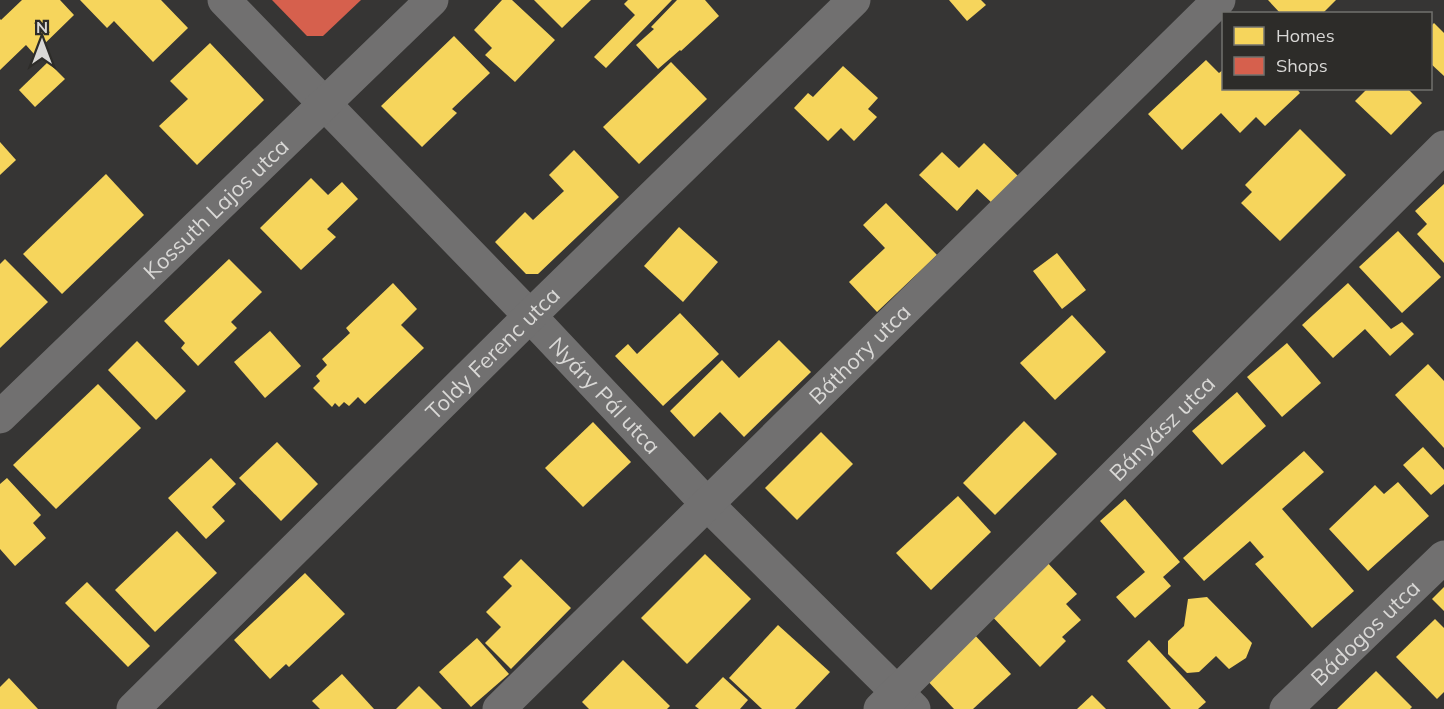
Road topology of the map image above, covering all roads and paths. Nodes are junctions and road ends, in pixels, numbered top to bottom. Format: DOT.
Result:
graph roads {
  1 [pos="224,0"];
  2 [pos="432,0"];
  3 [pos="854,0"];
  4 [pos="1219,0"];
  5 [pos="325,104"];
  6 [pos="1444,147"];
  7 [pos="530,316"];
  8 [pos="0,417"];
  9 [pos="708,505"];
  10 [pos="1444,557"];
  11 [pos="897,703"];
  12 [pos="133,709"];
  13 [pos="499,709"];
  14 [pos="1286,709"];
  1 -- 5 [label="street, Nyáry Pál utca"];
  2 -- 5 [label="street, Kossuth Lajos utca"];
  3 -- 7 [label="street, Toldy Ferenc utca"];
  4 -- 9 [label="street, Báthory utca"];
  5 -- 7 [label="street, Nyáry Pál utca"];
  5 -- 8 [label="street, Kossuth Lajos utca"];
  6 -- 11 [label="street, Bányász utca"];
  7 -- 9 [label="street, Nyáry Pál utca"];
  7 -- 12 [label="street, Toldy Ferenc utca"];
  9 -- 11 [label="street, Nyáry Pál utca"];
  9 -- 13 [label="street, Báthory utca"];
  10 -- 14 [label="street, Bádogos utca"];
}
